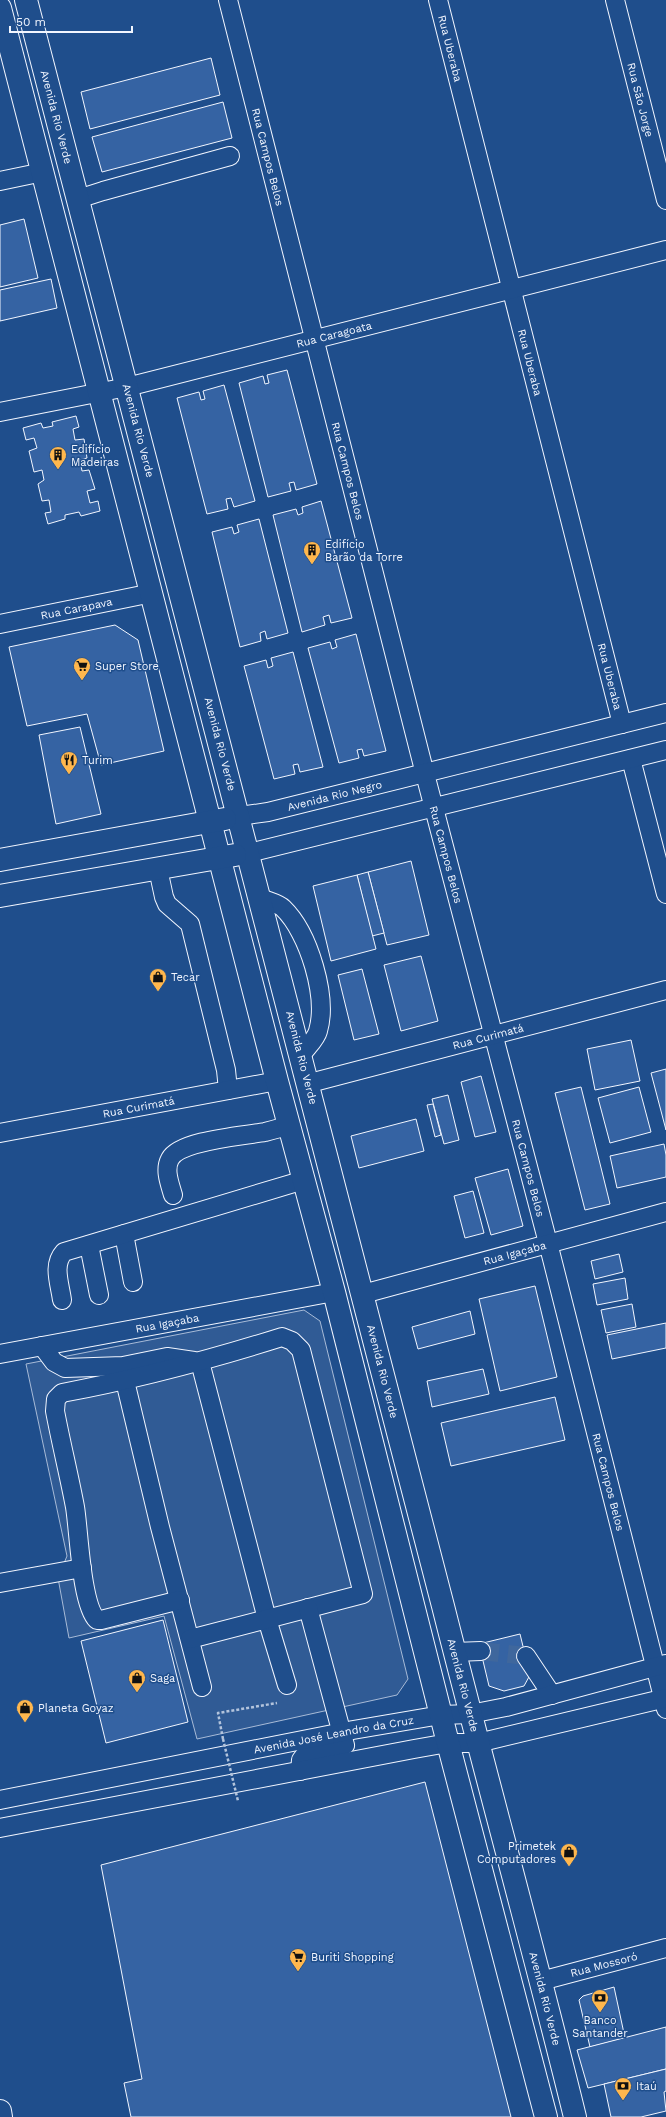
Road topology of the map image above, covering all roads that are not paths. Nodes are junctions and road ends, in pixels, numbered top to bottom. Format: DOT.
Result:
graph roads {
  1 [pos="26,0"];
  2 [pos="228,0"];
  3 [pos="438,0"];
  4 [pos="615,0"];
  5 [pos="0,8"];
  6 [pos="230,156"];
  7 [pos="43,172"];
  8 [pos="0,181"];
  9 [pos="78,199"];
  10 [pos="666,200"];
  11 [pos="666,250"];
  12 [pos="512,290"];
  13 [pos="314,339"];
  14 [pos="127,387"];
  15 [pos="100,393"];
  16 [pos="0,412"];
  17 [pos="152,593"];
  18 [pos="0,624"];
  19 [pos="666,713"];
  20 [pos="622,724"];
  21 [pos="666,750"];
  22 [pos="631,759"];
  23 [pos="425,774"];
  24 [pos="434,808"];
  25 [pos="240,816"];
  26 [pos="212,821"];
  27 [pos="249,853"];
  28 [pos="221,858"];
  29 [pos="0,860"];
  30 [pos="158,868"];
  31 [pos="666,894"];
  32 [pos="0,896"];
  33 [pos="261,898"];
  34 [pos="666,990"];
  35 [pos="492,1034"];
  36 [pos="302,1054"];
  37 [pos="277,1081"];
  38 [pos="310,1083"];
  39 [pos="228,1090"];
  40 [pos="289,1125"];
  41 [pos="0,1133"];
  42 [pos="304,1180"];
  43 [pos="173,1195"];
  44 [pos="666,1212"];
  45 [pos="124,1234"];
  46 [pos="548,1244"];
  47 [pos="89,1245"];
  48 [pos="133,1282"];
  49 [pos="334,1292"];
  50 [pos="363,1294"];
  51 [pos="99,1296"];
  52 [pos="62,1300"];
  53 [pos="42,1346"];
  54 [pos="0,1354"];
  55 [pos="200,1362"];
  56 [pos="125,1381"];
  57 [pos="82,1568"];
  58 [pos="0,1583"];
  59 [pos="180,1600"];
  60 [pos="308,1608"];
  61 [pos="267,1619"];
  62 [pos="190,1639"];
  63 [pos="481,1651"];
  64 [pos="454,1652"];
  65 [pos="526,1656"];
  66 [pos="661,1666"];
  67 [pos="287,1685"];
  68 [pos="202,1687"];
  69 [pos="552,1694"];
  70 [pos="665,1701"];
  71 [pos="470,1714"];
  72 [pos="441,1715"];
  73 [pos="342,1732"];
  74 [pos="448,1743"];
  75 [pos="478,1743"];
  76 [pos="300,1770"];
  77 [pos="0,1800"];
  78 [pos="0,1828"];
  79 [pos="666,1948"];
  80 [pos="541,1981"];
  81 [pos="0,2111"];
  82 [pos="1,2117"];
  83 [pos="546,2117"];
  84 [pos="575,2117"];
  1 -- 9 [label="main road, Avenida Rio Verde"];
  2 -- 13 [label="street, Rua Campos Belos"];
  3 -- 12 [label="street, Rua Uberaba"];
  4 -- 10 [label="street, Rua São Jorge"];
  5 -- 7 [label="main road"];
  6 -- 9 [label="street"];
  7 -- 8 [label="street"];
  7 -- 15 [label="main road"];
  9 -- 14 [label="main road, Avenida Rio Verde"];
  11 -- 12 [label="street, Rua Caragoata"];
  12 -- 13 [label="street, Rua Caragoata"];
  12 -- 20 [label="street, Rua Uberaba"];
  13 -- 14 [label="street, Rua Caragoata"];
  13 -- 23 [label="street, Rua Campos Belos"];
  14 -- 15 [label="street, Rua Caragoata"];
  14 -- 25 [label="main road, Avenida Rio Verde"];
  15 -- 16 [label="street, Rua Caragoata"];
  15 -- 17 [label="main road"];
  17 -- 18 [label="street, Rua Carapava"];
  17 -- 26 [label="main road"];
  19 -- 20 [label="street, Avenida Rio Negro"];
  20 -- 23 [label="street, Avenida Rio Negro"];
  21 -- 22 [label="street"];
  22 -- 24 [label="street"];
  22 -- 31 [label="street"];
  23 -- 24 [label="street, Rua Campos Belos"];
  23 -- 25 [label="street, Avenida Rio Negro"];
  24 -- 27 [label="street"];
  24 -- 35 [label="street, Rua Campos Belos"];
  25 -- 26 [label="main road, Avenida Rio Negro"];
  25 -- 27 [label="main road, Avenida Rio Verde"];
  26 -- 28 [label="main road"];
  26 -- 29 [label="main road, Avenida Rio Negro"];
  27 -- 28 [label="main road"];
  27 -- 33 [label="main road, Avenida Rio Verde"];
  28 -- 30 [label="main road"];
  28 -- 37 [label="main road"];
  30 -- 32 [label="main road"];
  30 -- 39 [label="street"];
  33 -- 36 [label="main road, Avenida Rio Verde"];
  33 -- 36 [label="street"];
  34 -- 35 [label="street, Rua Curimatá"];
  35 -- 38 [label="street, Rua Curimatá"];
  35 -- 46 [label="street, Rua Campos Belos"];
  36 -- 38 [label="main road, Avenida Rio Verde"];
  37 -- 39 [label="street, Rua Curimatá"];
  37 -- 40 [label="main road"];
  38 -- 50 [label="main road, Avenida Rio Verde"];
  39 -- 41 [label="street, Rua Curimatá"];
  40 -- 42 [label="main road"];
  40 -- 43 [label="street"];
  42 -- 45 [label="street"];
  42 -- 49 [label="main road"];
  44 -- 46 [label="street, Rua Igaçaba"];
  45 -- 47 [label="street"];
  45 -- 48 [label="street"];
  46 -- 50 [label="street, Rua Igaçaba"];
  46 -- 66 [label="street, Rua Campos Belos"];
  47 -- 51 [label="street"];
  47 -- 52 [label="street"];
  49 -- 53 [label="street, Rua Igaçaba"];
  49 -- 72 [label="main road"];
  50 -- 64 [label="main road, Avenida Rio Verde"];
  53 -- 54 [label="street, Rua Igaçaba"];
  53 -- 55 [label="street"];
  55 -- 56 [label="street"];
  55 -- 60 [label="street"];
  55 -- 61 [label="street"];
  56 -- 57 [label="street"];
  56 -- 59 [label="street"];
  57 -- 58 [label="street"];
  57 -- 59 [label="street"];
  59 -- 62 [label="street"];
  60 -- 61 [label="street"];
  60 -- 73 [label="street"];
  61 -- 62 [label="street"];
  61 -- 67 [label="street"];
  62 -- 68 [label="street"];
  63 -- 64 [label="street"];
  64 -- 71 [label="main road, Avenida Rio Verde"];
  65 -- 69 [label="street"];
  66 -- 69 [label="street, Avenida José Leandro da Cruz"];
  66 -- 70 [label="street, Rua Campos Belos"];
  69 -- 71 [label="street, Avenida José Leandro da Cruz"];
  70 -- 75 [label="street"];
  71 -- 72 [label="street, Avenida José Leandro da Cruz"];
  71 -- 75 [label="main road, Avenida Rio Verde"];
  72 -- 73 [label="street, Avenida José Leandro da Cruz"];
  72 -- 74 [label="main road"];
  73 -- 76 [label="street"];
  73 -- 77 [label="street, Avenida José Leandro da Cruz"];
  74 -- 75 [label="street"];
  74 -- 76 [label="street"];
  74 -- 83 [label="main road"];
  75 -- 80 [label="main road, Avenida Rio Verde"];
  76 -- 78 [label="street"];
  79 -- 80 [label="street, Rua Mossoró"];
  80 -- 84 [label="main road, Avenida Rio Verde"];
  81 -- 82 [label="main road"];
}
